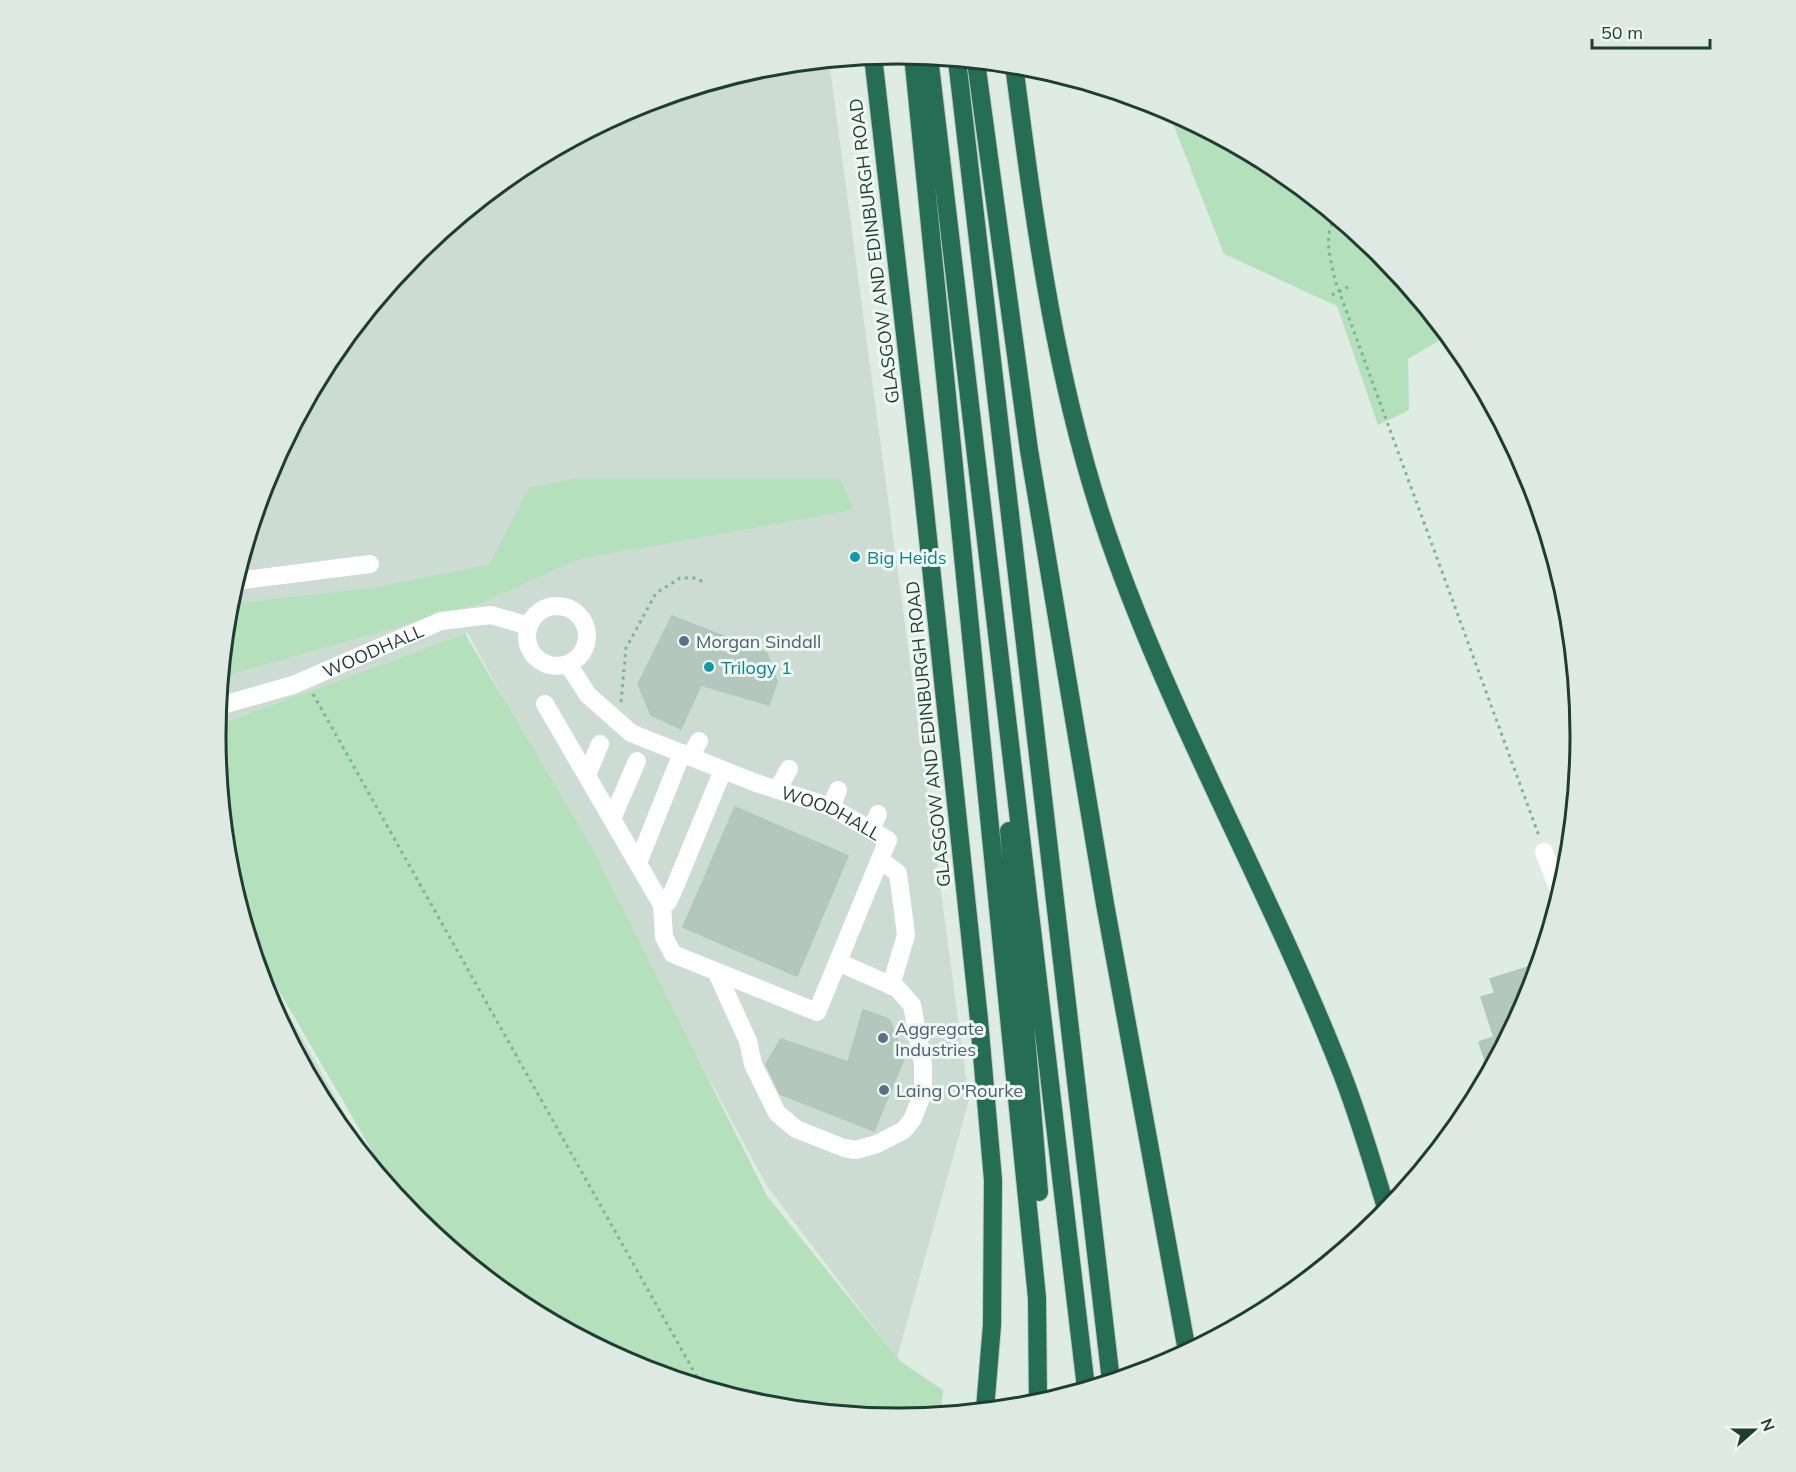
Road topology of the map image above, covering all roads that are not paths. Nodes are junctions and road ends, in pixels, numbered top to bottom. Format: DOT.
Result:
graph roads {
  1 [pos="874,65"];
  2 [pos="914,65"];
  3 [pos="930,65"];
  4 [pos="958,67"];
  5 [pos="977,69"];
  6 [pos="1015,75"];
  7 [pos="370,564"];
  8 [pos="245,581"];
  9 [pos="529,626"];
  10 [pos="568,664"];
  11 [pos="227,703"];
  12 [pos="545,704"];
  13 [pos="600,744"];
  14 [pos="690,750"];
  15 [pos="1013,760"];
  16 [pos="637,761"];
  17 [pos="789,769"];
  18 [pos="723,770"];
  19 [pos="586,775"];
  20 [pos="777,790"];
  21 [pos="838,790"];
  22 [pos="831,807"];
  23 [pos="612,819"];
  24 [pos="1544,852"];
  25 [pos="880,860"];
  26 [pos="638,863"];
  27 [pos="1554,878"];
  28 [pos="662,905"];
  29 [pos="838,962"];
  30 [pos="717,973"];
  31 [pos="891,986"];
  32 [pos="1384,1200"];
  33 [pos="1033,1257"];
  34 [pos="1185,1342"];
  35 [pos="1110,1373"];
  36 [pos="1085,1381"];
  37 [pos="1038,1393"];
  38 [pos="986,1402"];
  1 -- 38 [label="highway, GLASGOW AND EDINBURGH ROAD"];
  2 -- 33 [label="highway"];
  3 -- 15 [label="highway"];
  4 -- 35 [label="highway"];
  5 -- 34 [label="highway"];
  6 -- 32 [label="highway"];
  7 -- 8 [label="street"];
  9 -- 10 [label="street"];
  9 -- 10 [label="street"];
  9 -- 11 [label="street, WOODHALL"];
  10 -- 14 [label="street, WOODHALL"];
  12 -- 19 [label="street"];
  13 -- 19 [label="street"];
  14 -- 18 [label="street, WOODHALL"];
  14 -- 26 [label="street"];
  15 -- 33 [label="highway"];
  15 -- 36 [label="highway"];
  16 -- 23 [label="street"];
  17 -- 20 [label="street"];
  18 -- 20 [label="street, WOODHALL"];
  18 -- 28 [label="street"];
  19 -- 23 [label="street"];
  20 -- 22 [label="street, WOODHALL"];
  21 -- 22 [label="street"];
  22 -- 25 [label="street, WOODHALL"];
  23 -- 26 [label="street"];
  24 -- 27 [label="street"];
  25 -- 29 [label="street, WOODHALL"];
  25 -- 31 [label="street"];
  26 -- 28 [label="street"];
  28 -- 30 [label="street, WOODHALL"];
  29 -- 30 [label="street, WOODHALL"];
  29 -- 31 [label="street"];
  30 -- 31 [label="street"];
  33 -- 37 [label="highway"];
}
